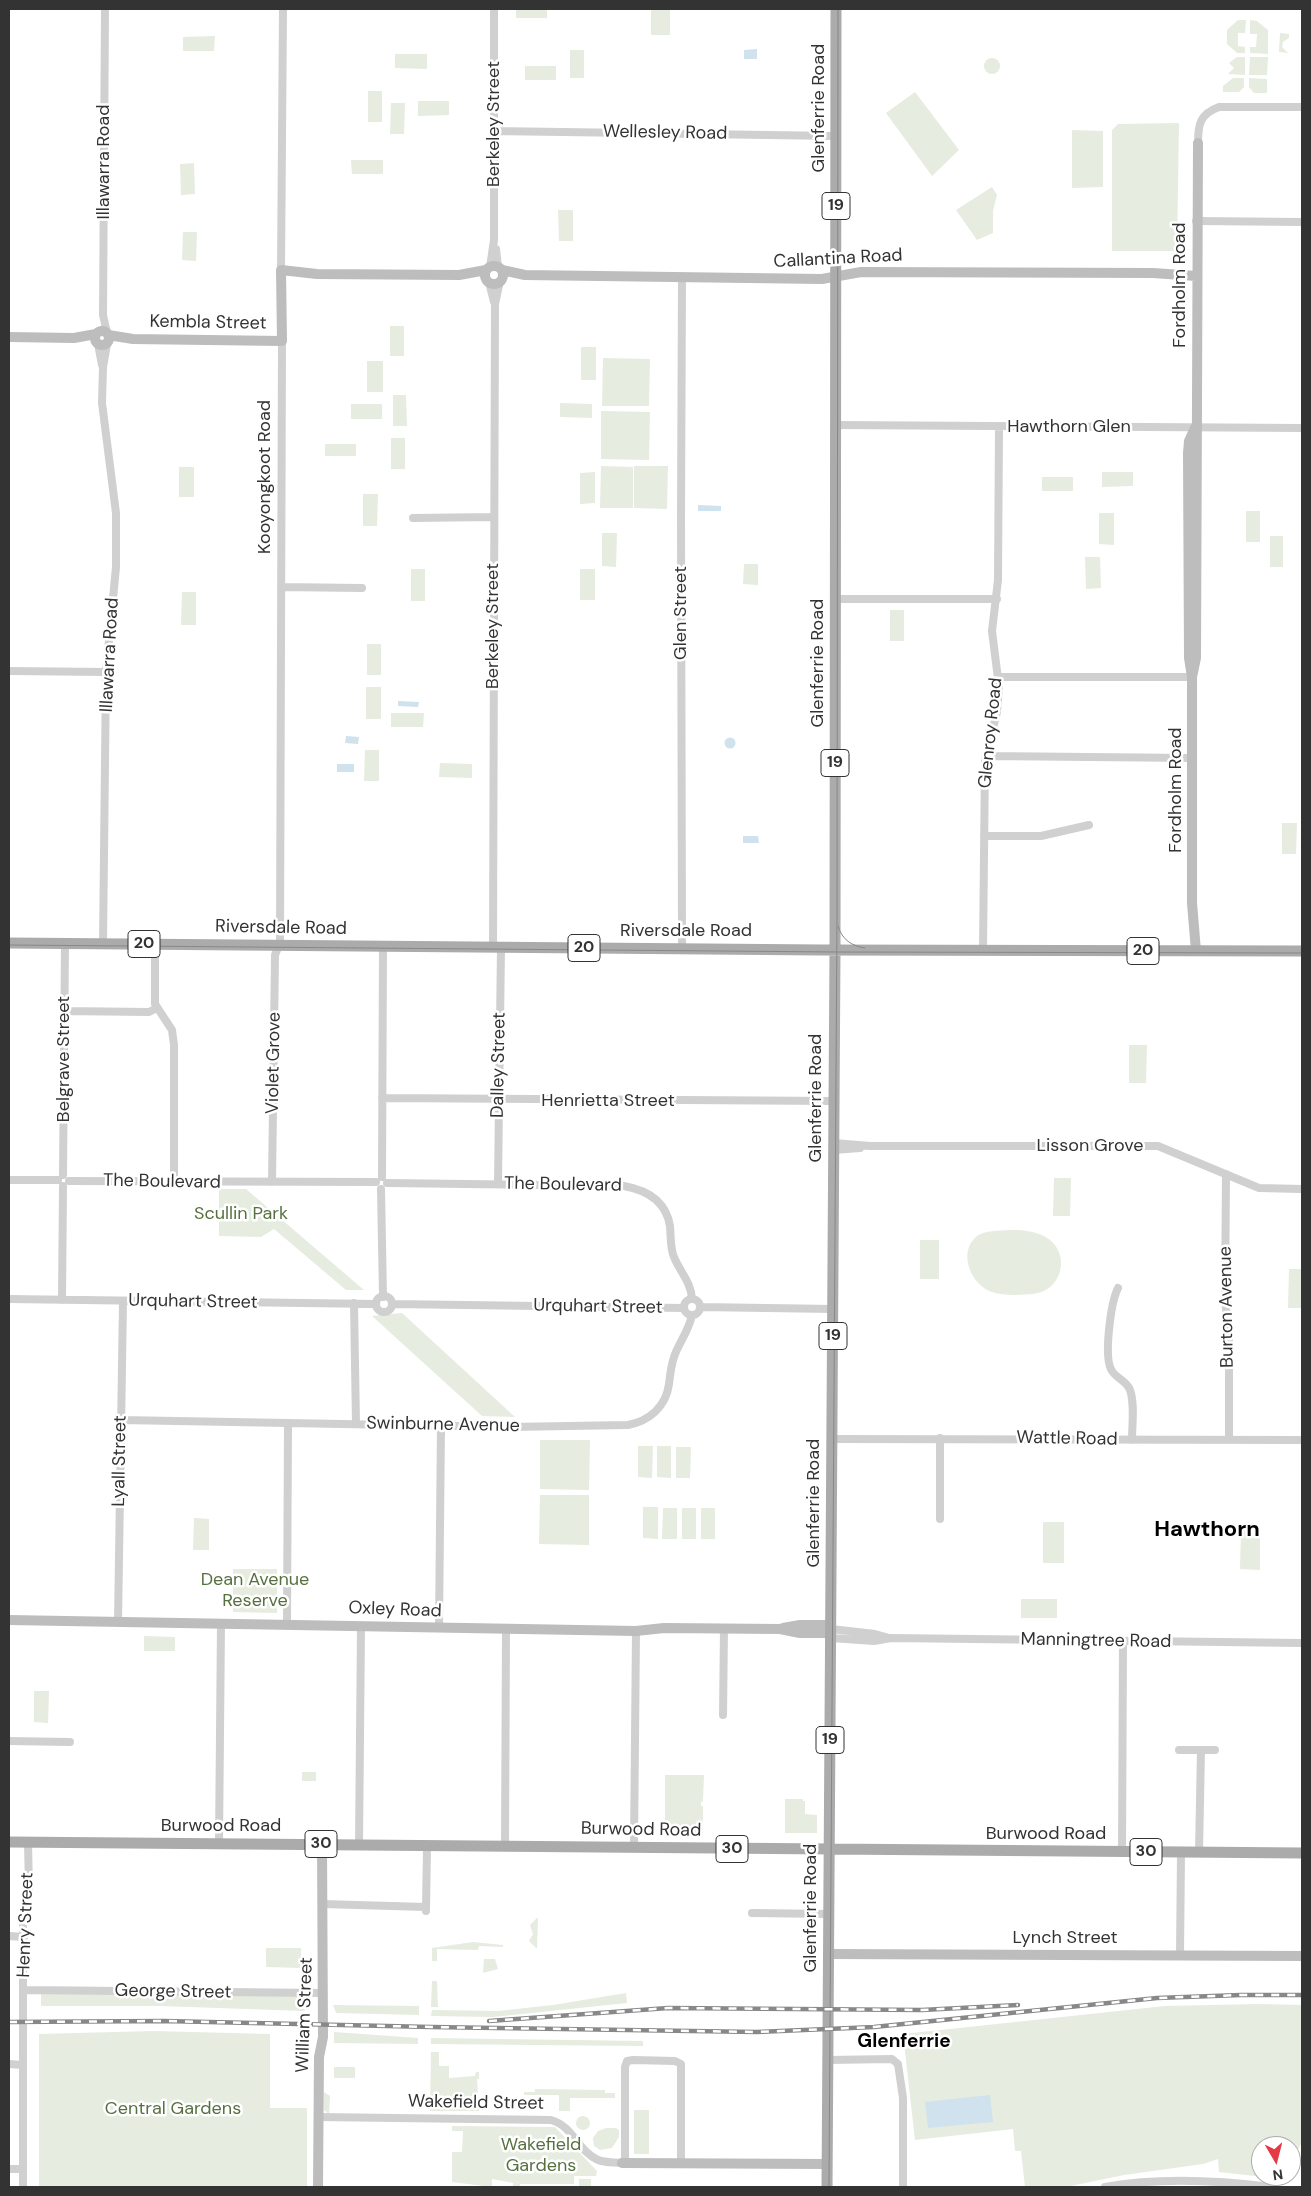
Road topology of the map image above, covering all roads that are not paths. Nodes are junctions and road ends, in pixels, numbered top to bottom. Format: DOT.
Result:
graph roads {
  1 [pos="105,9"];
  2 [pos="283,9"];
  3 [pos="494,9"];
  4 [pos="836,9"];
  5 [pos="1302,107"];
  6 [pos="494,131"];
  7 [pos="836,136"];
  8 [pos="1198,143"];
  9 [pos="1196,221"];
  10 [pos="1302,222"];
  11 [pos="1196,272"];
  12 [pos="281,274"];
  13 [pos="494,275"];
  14 [pos="836,276"];
  15 [pos="682,278"];
  16 [pos="9,337"];
  17 [pos="102,338"];
  18 [pos="282,341"];
  19 [pos="836,425"];
  20 [pos="999,426"];
  21 [pos="1196,428"];
  22 [pos="1302,428"];
  23 [pos="413,518"];
  24 [pos="493,518"];
  25 [pos="281,587"];
  26 [pos="362,588"];
  27 [pos="836,599"];
  28 [pos="996,599"];
  29 [pos="9,671"];
  30 [pos="106,672"];
  31 [pos="999,677"];
  32 [pos="1192,677"];
  33 [pos="986,756"];
  34 [pos="1192,758"];
  35 [pos="1089,824"];
  36 [pos="984,836"];
  37 [pos="9,943"];
  38 [pos="65,943"];
  39 [pos="104,944"];
  40 [pos="155,944"];
  41 [pos="279,945"];
  42 [pos="383,946"];
  43 [pos="497,947"];
  44 [pos="682,949"];
  45 [pos="835,950"];
  46 [pos="983,951"];
  47 [pos="1191,951"];
  48 [pos="1302,951"];
  49 [pos="156,1008"];
  50 [pos="64,1011"];
  51 [pos="382,1098"];
  52 [pos="499,1100"];
  53 [pos="834,1101"];
  54 [pos="834,1147"];
  55 [pos="1226,1174"];
  56 [pos="9,1180"];
  57 [pos="63,1180"];
  58 [pos="174,1182"];
  59 [pos="272,1182"];
  60 [pos="382,1183"];
  61 [pos="498,1184"];
  62 [pos="1302,1188"];
  63 [pos="1118,1288"];
  64 [pos="382,1297"];
  65 [pos="9,1299"];
  66 [pos="692,1299"];
  67 [pos="62,1300"];
  68 [pos="123,1301"];
  69 [pos="354,1303"];
  70 [pos="376,1304"];
  71 [pos="392,1304"];
  72 [pos="700,1307"];
  73 [pos="684,1308"];
  74 [pos="833,1309"];
  75 [pos="692,1315"];
  76 [pos="121,1420"];
  77 [pos="288,1424"];
  78 [pos="356,1424"];
  79 [pos="441,1425"];
  80 [pos="940,1438"];
  81 [pos="832,1439"];
  82 [pos="1132,1440"];
  83 [pos="1229,1440"];
  84 [pos="1302,1440"];
  85 [pos="940,1519"];
  86 [pos="9,1620"];
  87 [pos="118,1622"];
  88 [pos="221,1623"];
  89 [pos="287,1624"];
  90 [pos="361,1626"];
  91 [pos="439,1628"];
  92 [pos="724,1628"];
  93 [pos="506,1629"];
  94 [pos="636,1631"];
  95 [pos="831,1631"];
  96 [pos="1123,1642"];
  97 [pos="1302,1643"];
  98 [pos="723,1715"];
  99 [pos="9,1741"];
  100 [pos="70,1742"];
  101 [pos="1179,1750"];
  102 [pos="1201,1750"];
  103 [pos="1215,1750"];
  104 [pos="9,1842"];
  105 [pos="28,1842"];
  106 [pos="219,1843"];
  107 [pos="322,1844"];
  108 [pos="359,1845"];
  109 [pos="427,1845"];
  110 [pos="505,1846"];
  111 [pos="634,1847"];
  112 [pos="830,1850"];
  113 [pos="1122,1852"];
  114 [pos="1181,1852"];
  115 [pos="1199,1852"];
  116 [pos="1302,1853"];
  117 [pos="322,1904"];
  118 [pos="752,1913"];
  119 [pos="829,1914"];
  120 [pos="9,1936"];
  121 [pos="24,1937"];
  122 [pos="828,1954"];
  123 [pos="1180,1955"];
  124 [pos="1302,1956"];
  125 [pos="24,1990"];
  126 [pos="323,1993"];
  127 [pos="828,2060"];
  128 [pos="9,2064"];
  129 [pos="23,2065"];
  130 [pos="318,2117"];
  131 [pos="623,2163"];
  132 [pos="681,2164"];
  133 [pos="827,2164"];
  134 [pos="9,2169"];
  135 [pos="23,2169"];
  136 [pos="1216,2184"];
  137 [pos="23,2187"];
  138 [pos="318,2187"];
  139 [pos="827,2187"];
  140 [pos="903,2187"];
  141 [pos="1105,2187"];
  142 [pos="1272,2187"];
  1 -- 17 [label="street, Illawarra Road"];
  2 -- 12 [label="street, Kooyongkoot Road"];
  3 -- 6 [label="street, Berkeley Street"];
  4 -- 7 [label="main road, Glenferrie Road / 19"];
  5 -- 8 [label="street"];
  6 -- 7 [label="street, Wellesley Road"];
  6 -- 13 [label="street, Berkeley Street"];
  7 -- 14 [label="main road, Glenferrie Road / 19"];
  8 -- 9 [label="street, Fordholm Road"];
  9 -- 10 [label="street"];
  9 -- 11 [label="street, Fordholm Road"];
  11 -- 14 [label="street, Callantina Road"];
  11 -- 21 [label="street, Fordholm Road"];
  12 -- 13 [label="street, Callantina Road"];
  12 -- 18 [label="street, Kooyongkoot Road"];
  13 -- 15 [label="street, Callantina Road"];
  13 -- 24 [label="street, Berkeley Street"];
  14 -- 15 [label="street, Callantina Road"];
  14 -- 19 [label="main road, Glenferrie Road / 19"];
  15 -- 44 [label="street, Glen Street"];
  16 -- 17 [label="street, Kembla Street"];
  17 -- 18 [label="street, Kembla Street"];
  17 -- 30 [label="street, Illawarra Road"];
  18 -- 25 [label="street, Kooyongkoot Road"];
  19 -- 20 [label="street, Hawthorn Glen"];
  19 -- 27 [label="main road, Glenferrie Road / 19"];
  20 -- 21 [label="street, Hawthorn Glen"];
  20 -- 28 [label="street, Glenroy Road"];
  21 -- 22 [label="street, Hawthorn Glen"];
  21 -- 32 [label="street, Fordholm Road"];
  23 -- 24 [label="street"];
  24 -- 43 [label="street, Berkeley Street"];
  25 -- 26 [label="street"];
  25 -- 41 [label="street, Kooyongkoot Road"];
  27 -- 28 [label="street"];
  27 -- 45 [label="main road, Glenferrie Road / 19"];
  28 -- 31 [label="street, Glenroy Road"];
  29 -- 30 [label="street"];
  30 -- 39 [label="street, Illawarra Road"];
  31 -- 32 [label="street"];
  31 -- 33 [label="street, Glenroy Road"];
  32 -- 34 [label="street, Fordholm Road"];
  33 -- 34 [label="street"];
  33 -- 36 [label="street, Glenroy Road"];
  34 -- 47 [label="street, Fordholm Road"];
  35 -- 36 [label="street"];
  36 -- 46 [label="street, Glenroy Road"];
  37 -- 38 [label="main road, Riversdale Road / 20"];
  38 -- 39 [label="main road, Riversdale Road / 20"];
  38 -- 50 [label="street, Belgrave Street"];
  39 -- 40 [label="main road, Riversdale Road / 20"];
  40 -- 41 [label="main road, Riversdale Road / 20"];
  40 -- 49 [label="street"];
  41 -- 42 [label="main road, Riversdale Road / 20"];
  41 -- 59 [label="street, Violet Grove"];
  42 -- 43 [label="main road, Riversdale Road / 20"];
  42 -- 51 [label="street"];
  43 -- 44 [label="main road, Riversdale Road / 20"];
  43 -- 52 [label="street, Dalley Street"];
  44 -- 45 [label="main road, Riversdale Road / 20"];
  45 -- 46 [label="main road, Riversdale Road / 20"];
  45 -- 53 [label="main road, Glenferrie Road / 19"];
  46 -- 47 [label="main road, Riversdale Road / 20"];
  47 -- 48 [label="main road, Riversdale Road / 20"];
  49 -- 50 [label="street"];
  49 -- 58 [label="street"];
  50 -- 57 [label="street, Belgrave Street"];
  51 -- 52 [label="street, Henrietta Street"];
  51 -- 60 [label="street"];
  52 -- 53 [label="street, Henrietta Street"];
  52 -- 61 [label="street, Dalley Street"];
  53 -- 54 [label="main road, Glenferrie Road / 19"];
  54 -- 55 [label="street, Lisson Grove"];
  54 -- 74 [label="main road, Glenferrie Road / 19"];
  55 -- 62 [label="street, Lisson Grove"];
  55 -- 83 [label="street, Burton Avenue"];
  56 -- 57 [label="street, The Boulevard"];
  57 -- 58 [label="street, The Boulevard"];
  57 -- 67 [label="street, Belgrave Street"];
  58 -- 59 [label="street, The Boulevard"];
  59 -- 60 [label="street, The Boulevard"];
  60 -- 61 [label="street, The Boulevard"];
  60 -- 64 [label="street"];
  61 -- 66 [label="street, The Boulevard"];
  63 -- 82 [label="street"];
  64 -- 70 [label="street"];
  64 -- 71 [label="street"];
  65 -- 67 [label="street, Urquhart Street"];
  66 -- 72 [label="street"];
  66 -- 73 [label="street"];
  67 -- 68 [label="street, Urquhart Street"];
  68 -- 69 [label="street, Urquhart Street"];
  68 -- 76 [label="street, Lyall Street"];
  69 -- 70 [label="street, Urquhart Street"];
  69 -- 78 [label="street"];
  70 -- 71 [label="street"];
  71 -- 73 [label="street, Urquhart Street"];
  72 -- 74 [label="street"];
  72 -- 75 [label="street"];
  73 -- 75 [label="street"];
  74 -- 81 [label="main road, Glenferrie Road / 19"];
  75 -- 79 [label="street, Swinburne Avenue"];
  76 -- 77 [label="street, Swinburne Avenue"];
  76 -- 87 [label="street, Lyall Street"];
  77 -- 78 [label="street, Swinburne Avenue"];
  77 -- 89 [label="street"];
  78 -- 79 [label="street, Swinburne Avenue"];
  79 -- 91 [label="street"];
  80 -- 81 [label="street, Wattle Road"];
  80 -- 82 [label="street, Wattle Road"];
  80 -- 85 [label="street"];
  81 -- 95 [label="main road, Glenferrie Road / 19"];
  82 -- 83 [label="street, Wattle Road"];
  83 -- 84 [label="street, Wattle Road"];
  86 -- 87 [label="street, Oxley Road"];
  87 -- 88 [label="street, Oxley Road"];
  88 -- 89 [label="street, Oxley Road"];
  88 -- 106 [label="street"];
  89 -- 90 [label="street, Oxley Road"];
  90 -- 91 [label="street, Oxley Road"];
  90 -- 108 [label="street"];
  91 -- 93 [label="street, Oxley Road"];
  92 -- 94 [label="street, Oxley Road"];
  92 -- 95 [label="street, Oxley Road"];
  92 -- 98 [label="street"];
  93 -- 94 [label="street, Oxley Road"];
  93 -- 110 [label="street"];
  94 -- 111 [label="street"];
  95 -- 96 [label="street, Manningtree Road"];
  95 -- 112 [label="main road, Glenferrie Road / 19"];
  96 -- 97 [label="street, Manningtree Road"];
  96 -- 113 [label="street"];
  99 -- 100 [label="street"];
  101 -- 102 [label="street"];
  102 -- 103 [label="street"];
  102 -- 115 [label="street"];
  104 -- 105 [label="main road, Burwood Road / 30"];
  105 -- 106 [label="main road, Burwood Road / 30"];
  105 -- 121 [label="street, Henry Street"];
  106 -- 107 [label="main road, Burwood Road / 30"];
  107 -- 108 [label="main road, Burwood Road / 30"];
  107 -- 117 [label="street, William Street"];
  108 -- 109 [label="main road, Burwood Road / 30"];
  109 -- 110 [label="main road, Burwood Road / 30"];
  109 -- 117 [label="street"];
  110 -- 111 [label="main road, Burwood Road / 30"];
  111 -- 112 [label="main road, Burwood Road / 30"];
  112 -- 113 [label="main road, Burwood Road / 30"];
  112 -- 119 [label="main road, Glenferrie Road / 19"];
  113 -- 114 [label="main road, Burwood Road / 30"];
  114 -- 115 [label="main road, Burwood Road / 30"];
  114 -- 123 [label="street"];
  115 -- 116 [label="main road, Burwood Road / 30"];
  117 -- 126 [label="street, William Street"];
  118 -- 119 [label="street"];
  119 -- 122 [label="main road, Glenferrie Road / 19"];
  120 -- 121 [label="street"];
  121 -- 125 [label="street, Henry Street"];
  122 -- 123 [label="street, Lynch Street"];
  122 -- 127 [label="main road, Glenferrie Road / 19"];
  123 -- 124 [label="street, Lynch Street"];
  125 -- 126 [label="street, George Street"];
  125 -- 129 [label="street, Henry Street"];
  126 -- 130 [label="street, William Street"];
  127 -- 133 [label="main road, Glenferrie Road / 19"];
  127 -- 140 [label="street"];
  128 -- 129 [label="street"];
  129 -- 135 [label="street, Henry Street"];
  130 -- 131 [label="street, Wakefield Street"];
  130 -- 138 [label="street, William Street"];
  131 -- 132 [label="street, Wakefield Street"];
  131 -- 132 [label="street"];
  132 -- 133 [label="street, Wakefield Street"];
  133 -- 139 [label="main road, Glenferrie Road / 19"];
  134 -- 135 [label="street"];
  135 -- 137 [label="street, Henry Street"];
  136 -- 141 [label="street"];
  136 -- 142 [label="street"];
}
